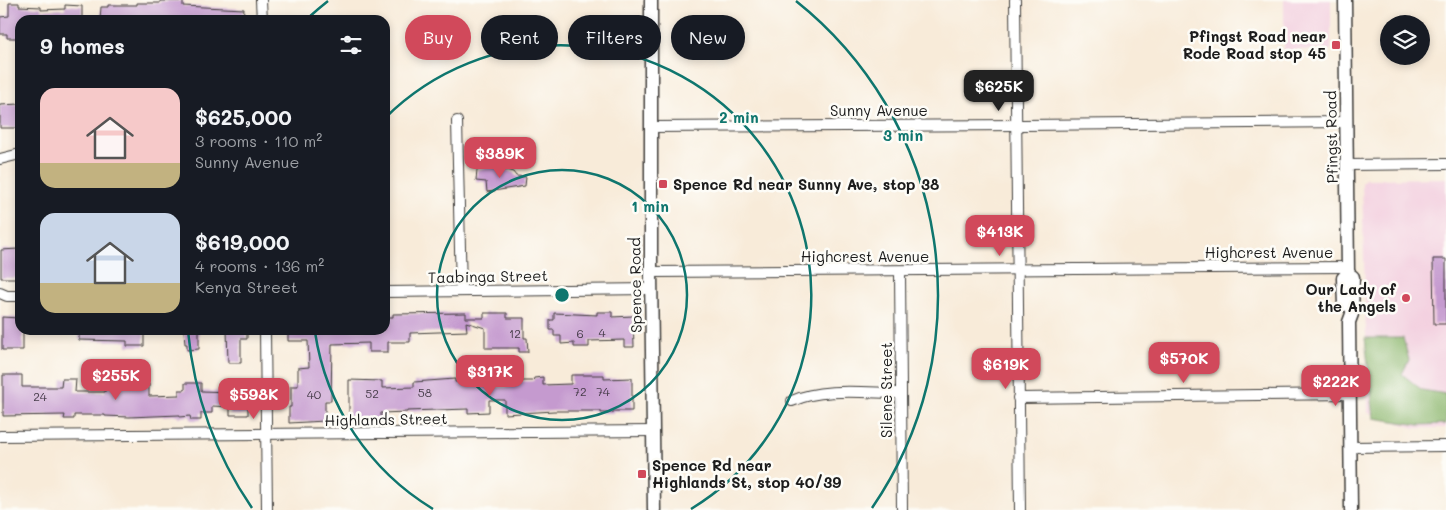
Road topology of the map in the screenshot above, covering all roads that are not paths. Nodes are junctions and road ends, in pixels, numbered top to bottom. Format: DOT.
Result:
graph roads {
  1 [pos="261,0"];
  2 [pos="651,0"];
  3 [pos="1015,0"];
  4 [pos="1345,0"];
  5 [pos="262,15"];
  6 [pos="457,121"];
  7 [pos="1347,122"];
  8 [pos="1016,125"];
  9 [pos="651,127"];
  10 [pos="15,155"];
  11 [pos="0,159"];
  12 [pos="1446,164"];
  13 [pos="1348,165"];
  14 [pos="1017,270"];
  15 [pos="1348,270"];
  16 [pos="900,271"];
  17 [pos="651,272"];
  18 [pos="652,289"];
  19 [pos="461,291"];
  20 [pos="390,292"];
  21 [pos="0,293"];
  22 [pos="15,296"];
  23 [pos="265,335"];
  24 [pos="900,393"];
  25 [pos="1350,394"];
  26 [pos="1018,398"];
  27 [pos="792,401"];
  28 [pos="653,431"];
  29 [pos="266,435"];
  30 [pos="0,436"];
  31 [pos="1446,446"];
  32 [pos="1350,447"];
  33 [pos="267,510"];
  34 [pos="654,510"];
  35 [pos="902,510"];
  36 [pos="1020,510"];
  37 [pos="1351,510"];
  1 -- 5 [label="street"];
  2 -- 9 [label="street, Spence Road"];
  3 -- 8 [label="street"];
  4 -- 7 [label="street, Pfingst Road"];
  6 -- 19 [label="street"];
  7 -- 8 [label="street, Sunny Avenue"];
  7 -- 13 [label="street, Pfingst Road"];
  8 -- 9 [label="street, Sunny Avenue"];
  8 -- 14 [label="street"];
  9 -- 17 [label="street, Spence Road"];
  10 -- 11 [label="street"];
  12 -- 13 [label="street"];
  13 -- 15 [label="street, Pfingst Road"];
  14 -- 15 [label="street, Highcrest Avenue"];
  14 -- 16 [label="street, Highcrest Avenue"];
  14 -- 26 [label="street"];
  15 -- 25 [label="street, Pfingst Road"];
  16 -- 17 [label="street, Highcrest Avenue"];
  16 -- 24 [label="street, Silene Street"];
  17 -- 18 [label="street, Spence Road"];
  18 -- 19 [label="street, Taabinga Street"];
  18 -- 28 [label="street, Spence Road"];
  19 -- 20 [label="street, Taabinga Street"];
  21 -- 22 [label="street"];
  23 -- 29 [label="street"];
  24 -- 27 [label="street"];
  24 -- 35 [label="street, Silene Street"];
  25 -- 26 [label="street"];
  25 -- 32 [label="street, Pfingst Road"];
  26 -- 36 [label="street"];
  28 -- 29 [label="street, Highlands Street"];
  28 -- 34 [label="street, Spence Road"];
  29 -- 30 [label="street, Highlands Street"];
  29 -- 33 [label="street"];
  31 -- 32 [label="street"];
  32 -- 37 [label="street, Pfingst Road"];
}
